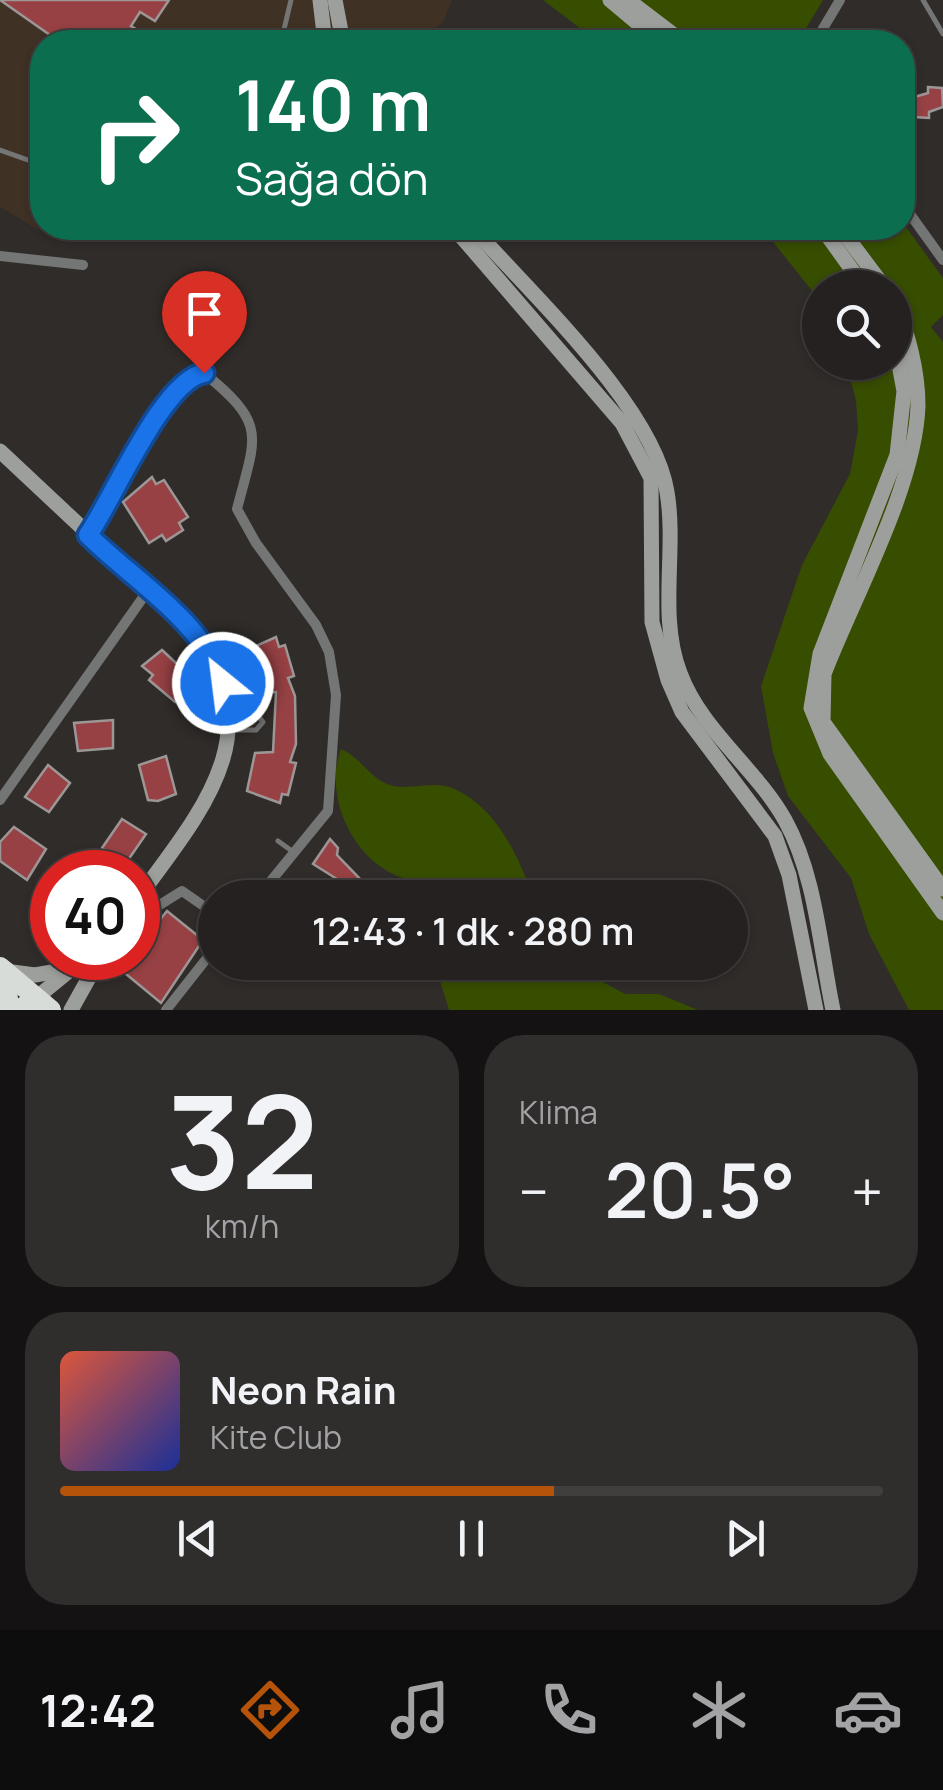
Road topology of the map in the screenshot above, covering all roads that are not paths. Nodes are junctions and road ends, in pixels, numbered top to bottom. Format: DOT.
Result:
graph roads {
  1 [pos="291,0"];
  2 [pos="320,0"];
  3 [pos="334,0"];
  4 [pos="610,0"];
  5 [pos="628,0"];
  6 [pos="840,0"];
  7 [pos="923,0"];
  8 [pos="284,30"];
  9 [pos="324,30"];
  10 [pos="340,30"];
  11 [pos="646,30"];
  12 [pos="667,30"];
  13 [pos="822,30"];
  14 [pos="943,34"];
  15 [pos="0,150"];
  16 [pos="30,161"];
  17 [pos="915,221"];
  18 [pos="464,240"];
  19 [pos="484,240"];
  20 [pos="831,240"];
  21 [pos="849,240"];
  22 [pos="0,256"];
  23 [pos="28,257"];
  24 [pos="943,260"];
  25 [pos="0,264"];
  26 [pos="83,266"];
  27 [pos="852,270"];
  28 [pos="872,270"];
  29 [pos="912,356"];
  30 [pos="902,380"];
  31 [pos="0,451"];
  32 [pos="88,535"];
  33 [pos="149,589"];
  34 [pos="228,723"];
  35 [pos="0,800"];
  36 [pos="278,841"];
  37 [pos="294,853"];
  38 [pos="160,866"];
  39 [pos="272,880"];
  40 [pos="943,889"];
  41 [pos="198,902"];
  42 [pos="160,905"];
  43 [pos="943,914"];
  44 [pos="3,969"];
  45 [pos="198,970"];
  46 [pos="30,974"];
  47 [pos="59,980"];
  48 [pos="89,980"];
  49 [pos="86,986"];
  50 [pos="36,1006"];
  51 [pos="0,1009"];
  52 [pos="71,1010"];
  53 [pos="86,1010"];
  54 [pos="166,1010"];
  55 [pos="816,1010"];
  56 [pos="833,1010"];
  1 -- 8 [label="lane"];
  2 -- 9 [label="street"];
  3 -- 10 [label="street"];
  4 -- 11 [label="street"];
  5 -- 12 [label="street"];
  6 -- 13 [label="street"];
  7 -- 14 [label="lane"];
  15 -- 16 [label="lane"];
  17 -- 24 [label="street"];
  18 -- 55 [label="street"];
  19 -- 56 [label="street"];
  20 -- 27 [label="street"];
  21 -- 28 [label="street"];
  22 -- 23 [label="street"];
  23 -- 25 [label="street"];
  23 -- 26 [label="street"];
  29 -- 40 [label="street"];
  30 -- 43 [label="street"];
  31 -- 32 [label="street"];
  32 -- 33 [label="street"];
  32 -- 37 [label="street"];
  33 -- 34 [label="street"];
  33 -- 35 [label="street"];
  34 -- 34 [label="lane"];
  34 -- 38 [label="street"];
  36 -- 37 [label="lane"];
  37 -- 39 [label="street"];
  41 -- 42 [label="street"];
  44 -- 46 [label="street"];
  44 -- 50 [label="highway"];
  44 -- 51 [label="highway"];
  45 -- 54 [label="street"];
  47 -- 50 [label="street"];
  48 -- 49 [label="street"];
  49 -- 52 [label="street"];
  49 -- 53 [label="street"];
}
